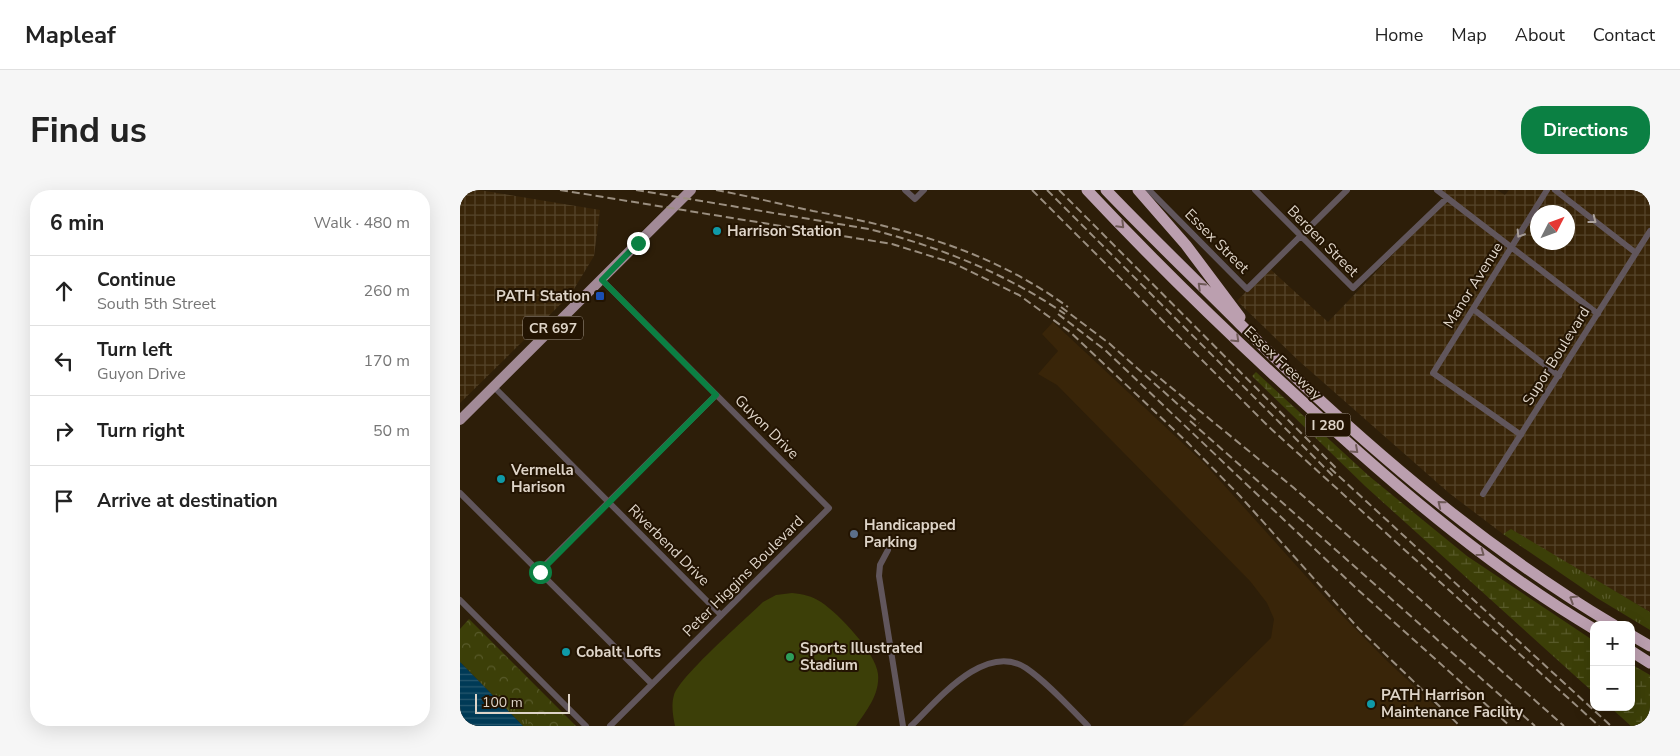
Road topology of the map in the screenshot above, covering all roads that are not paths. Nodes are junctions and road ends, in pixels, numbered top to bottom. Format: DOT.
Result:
graph roads {
  1 [pos="691,190"];
  2 [pos="905,190"];
  3 [pos="924,190"];
  4 [pos="1087,190"];
  5 [pos="1106,190"];
  6 [pos="1138,190"];
  7 [pos="1148,190"];
  8 [pos="1255,190"];
  9 [pos="1346,190"];
  10 [pos="1437,190"];
  11 [pos="1547,190"];
  12 [pos="1555,190"];
  13 [pos="1447,198"];
  14 [pos="1650,231"];
  15 [pos="1300,236"];
  16 [pos="1511,247"];
  17 [pos="1636,253"];
  18 [pos="602,280"];
  19 [pos="1473,309"];
  20 [pos="1598,314"];
  21 [pos="1248,332"];
  22 [pos="1559,376"];
  23 [pos="494,387"];
  24 [pos="716,395"];
  25 [pos="460,420"];
  26 [pos="1521,435"];
  27 [pos="460,492"];
  28 [pos="1483,494"];
  29 [pos="609,503"];
  30 [pos="829,508"];
  31 [pos="888,550"];
  32 [pos="540,572"];
  33 [pos="460,600"];
  34 [pos="721,615"];
  35 [pos="1608,621"];
  36 [pos="1590,626"];
  37 [pos="1635,637"];
  38 [pos="1650,646"];
  39 [pos="1635,653"];
  40 [pos="1650,662"];
  41 [pos="652,684"];
  42 [pos="586,726"];
  43 [pos="610,726"];
  44 [pos="903,726"];
  45 [pos="911,726"];
  46 [pos="1088,726"];
  1 -- 18 [label="main road, CR 697"];
  2 -- 3 [label="street"];
  4 -- 36 [label="highway, Essex Freeway / I 280, one-way"];
  21 -- 5 [label="highway, Essex Freeway / I 280, one-way"];
  6 -- 21 [label="highway"];
  7 -- 15 [label="street, Essex Street"];
  8 -- 15 [label="street, Bergen Street"];
  9 -- 15 [label="street"];
  10 -- 13 [label="street"];
  11 -- 16 [label="street, Manor Avenue, one-way"];
  12 -- 17 [label="street, one-way"];
  13 -- 15 [label="street, Bergen Street"];
  13 -- 16 [label="street"];
  14 -- 17 [label="street, Supor Boulevard"];
  16 -- 19 [label="street, Manor Avenue"];
  16 -- 20 [label="street"];
  17 -- 20 [label="street, Supor Boulevard"];
  18 -- 23 [label="main road, CR 697"];
  18 -- 24 [label="street, Guyon Drive"];
  19 -- 22 [label="street"];
  19 -- 26 [label="street, Manor Avenue"];
  20 -- 22 [label="street, Supor Boulevard"];
  35 -- 21 [label="highway, Essex Freeway / I 280, one-way"];
  22 -- 26 [label="street, Supor Boulevard"];
  23 -- 25 [label="main road, CR 697"];
  23 -- 29 [label="street, Riverbend Drive"];
  24 -- 29 [label="street"];
  24 -- 30 [label="street, Guyon Drive"];
  26 -- 28 [label="street, Supor Boulevard"];
  27 -- 32 [label="street"];
  29 -- 32 [label="street"];
  29 -- 34 [label="street, Riverbend Drive"];
  30 -- 34 [label="street, Peter Higgins Boulevard"];
  31 -- 44 [label="street"];
  32 -- 41 [label="street"];
  33 -- 42 [label="street"];
  34 -- 41 [label="street, Peter Higgins Boulevard"];
  37 -- 38 [label="highway"];
  39 -- 40 [label="highway"];
  41 -- 43 [label="street, Peter Higgins Boulevard"];
  45 -- 46 [label="street"];
}
